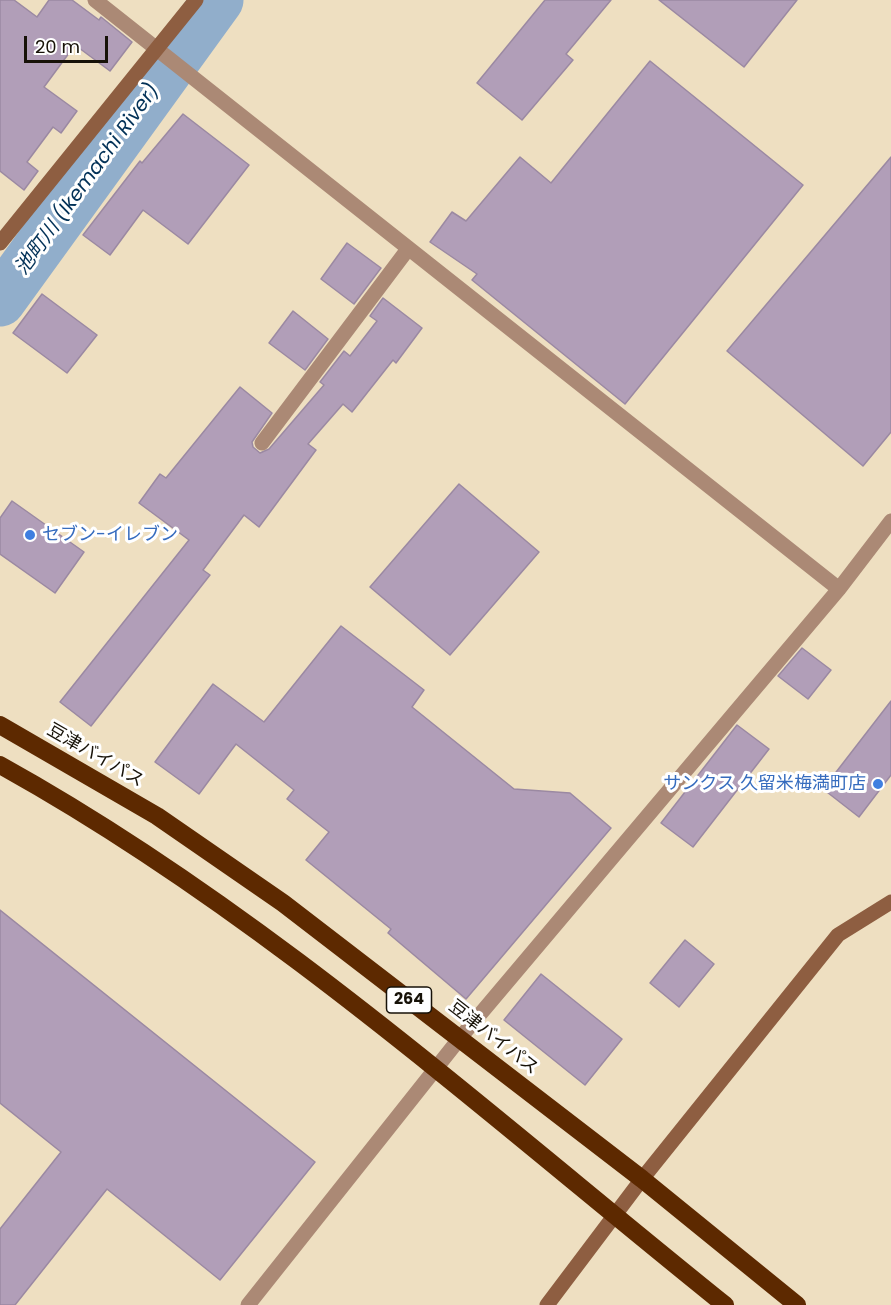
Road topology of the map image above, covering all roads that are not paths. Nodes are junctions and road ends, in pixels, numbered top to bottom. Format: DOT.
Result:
graph roads {
  1 [pos="95,0"];
  2 [pos="196,0"];
  3 [pos="156,49"];
  4 [pos="0,243"];
  5 [pos="408,249"];
  6 [pos="262,443"];
  7 [pos="891,521"];
  8 [pos="839,589"];
  9 [pos="0,725"];
  10 [pos="0,765"];
  11 [pos="891,902"];
  12 [pos="460,1038"];
  13 [pos="434,1070"];
  14 [pos="642,1179"];
  15 [pos="614,1216"];
  16 [pos="248,1305"];
  17 [pos="547,1305"];
  18 [pos="725,1305"];
  19 [pos="797,1305"];
  1 -- 3 [label="street"];
  2 -- 3 [label="street"];
  3 -- 4 [label="street"];
  3 -- 5 [label="street"];
  5 -- 6 [label="street"];
  5 -- 8 [label="street"];
  7 -- 8 [label="street"];
  8 -- 12 [label="street"];
  9 -- 12 [label="highway, 豆津バイパス / 264"];
  10 -- 13 [label="highway, 264"];
  11 -- 14 [label="street"];
  12 -- 13 [label="street"];
  12 -- 14 [label="highway, 豆津バイパス / 264"];
  13 -- 15 [label="highway, 264"];
  13 -- 16 [label="street"];
  14 -- 15 [label="street"];
  14 -- 19 [label="highway, 豆津バイパス / 264"];
  15 -- 17 [label="street"];
  15 -- 18 [label="highway, 264"];
}
